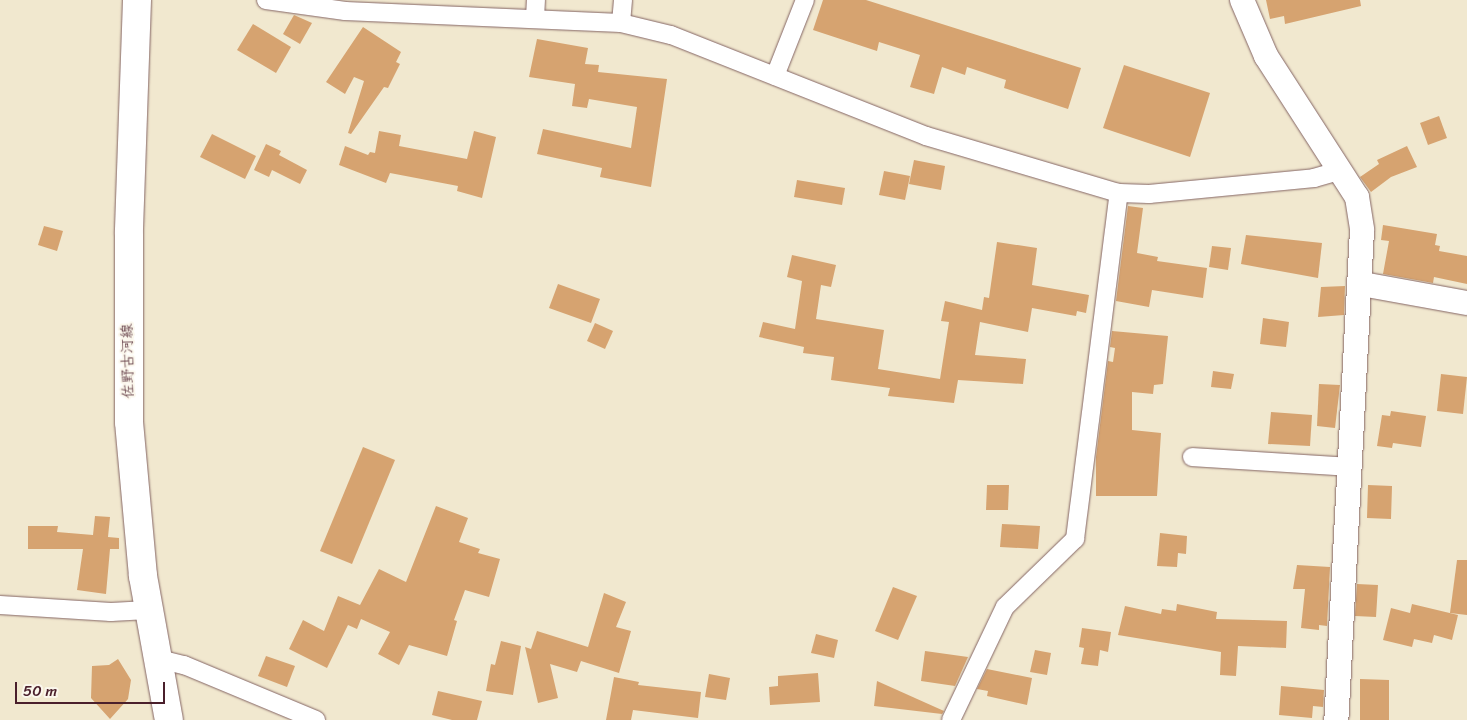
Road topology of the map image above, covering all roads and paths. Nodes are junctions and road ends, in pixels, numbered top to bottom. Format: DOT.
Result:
graph roads {
  1 [pos="138,0"];
  2 [pos="266,0"];
  3 [pos="536,0"];
  4 [pos="623,0"];
  5 [pos="805,0"];
  6 [pos="1242,0"];
  7 [pos="535,18"];
  8 [pos="621,23"];
  9 [pos="775,76"];
  10 [pos="1342,170"];
  11 [pos="1119,193"];
  12 [pos="1362,284"];
  13 [pos="1467,303"];
  14 [pos="1192,457"];
  15 [pos="1351,467"];
  16 [pos="0,605"];
  17 [pos="148,610"];
  18 [pos="155,658"];
  19 [pos="169,720"];
  20 [pos="316,720"];
  21 [pos="951,720"];
  22 [pos="1336,720"];
  1 -- 17 [label="main road, 佐野古河線"];
  2 -- 7 [label="street"];
  3 -- 7 [label="street"];
  4 -- 8 [label="street"];
  5 -- 9 [label="street"];
  6 -- 10 [label="street"];
  7 -- 8 [label="street"];
  8 -- 9 [label="street"];
  9 -- 11 [label="street"];
  10 -- 11 [label="street"];
  10 -- 12 [label="street"];
  11 -- 21 [label="street"];
  12 -- 13 [label="street"];
  12 -- 15 [label="street"];
  14 -- 15 [label="street"];
  15 -- 22 [label="street"];
  16 -- 17 [label="street"];
  17 -- 18 [label="main road, 佐野古河線"];
  18 -- 19 [label="main road, 佐野古河線"];
  18 -- 20 [label="street"];
}
